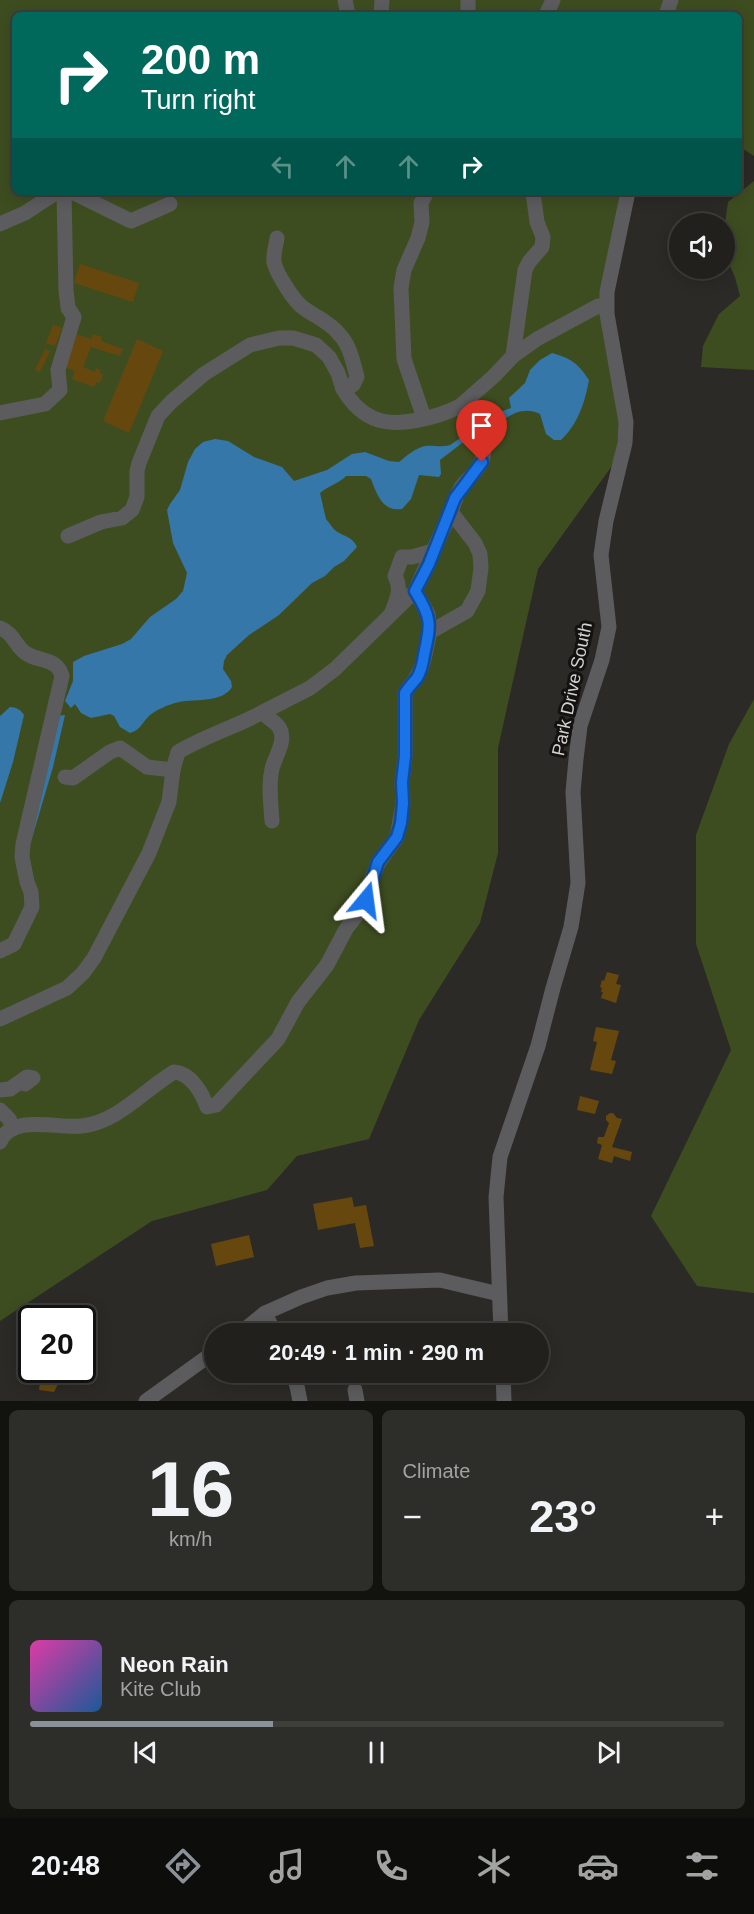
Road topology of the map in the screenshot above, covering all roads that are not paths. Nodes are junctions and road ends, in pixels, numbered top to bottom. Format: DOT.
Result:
graph roads {
  1 [pos="52,195"];
  2 [pos="64,195"];
  3 [pos="78,195"];
  4 [pos="425,195"];
  5 [pos="533,195"];
  6 [pos="627,195"];
  7 [pos="170,204"];
  8 [pos="0,224"];
  9 [pos="277,238"];
  10 [pos="598,306"];
  11 [pos="513,356"];
  12 [pos="343,389"];
  13 [pos="460,406"];
  14 [pos="0,412"];
  15 [pos="424,418"];
  16 [pos="450,512"];
  17 [pos="68,536"];
  18 [pos="434,551"];
  19 [pos="415,591"];
  20 [pos="389,617"];
  21 [pos="0,628"];
  22 [pos="430,632"];
  23 [pos="263,712"];
  24 [pos="173,770"];
  25 [pos="65,777"];
  26 [pos="272,821"];
  27 [pos="0,951"];
  28 [pos="0,1019"];
  29 [pos="25,1084"];
  30 [pos="0,1090"];
  31 [pos="0,1110"];
  32 [pos="13,1127"];
  33 [pos="0,1142"];
  34 [pos="499,1294"];
  35 [pos="265,1313"];
  36 [pos="253,1323"];
  37 [pos="270,1323"];
  38 [pos="500,1323"];
  39 [pos="204,1359"];
  40 [pos="296,1383"];
  41 [pos="503,1383"];
  42 [pos="146,1401"];
  43 [pos="300,1401"];
  44 [pos="504,1401"];
  1 -- 8 [label="street"];
  2 -- 14 [label="street"];
  3 -- 7 [label="street"];
  4 -- 15 [label="street"];
  5 -- 11 [label="street"];
  6 -- 34 [label="street, Park Drive South"];
  9 -- 12 [label="street"];
  10 -- 11 [label="street"];
  11 -- 13 [label="street"];
  12 -- 15 [label="street"];
  12 -- 17 [label="street"];
  13 -- 15 [label="street"];
  13 -- 16 [label="street"];
  16 -- 18 [label="street"];
  16 -- 22 [label="street"];
  18 -- 19 [label="street"];
  18 -- 20 [label="street"];
  19 -- 20 [label="street"];
  19 -- 22 [label="street"];
  20 -- 23 [label="street"];
  21 -- 27 [label="street"];
  22 -- 32 [label="street"];
  23 -- 24 [label="street"];
  23 -- 26 [label="street"];
  24 -- 25 [label="street"];
  24 -- 28 [label="street"];
  29 -- 30 [label="street"];
  31 -- 32 [label="street"];
  32 -- 33 [label="street"];
  34 -- 35 [label="street"];
  34 -- 38 [label="street, Park Drive South"];
  35 -- 36 [label="street"];
  35 -- 37 [label="street"];
  39 -- 42 [label="street"];
  40 -- 43 [label="street"];
  41 -- 44 [label="street"];
}
